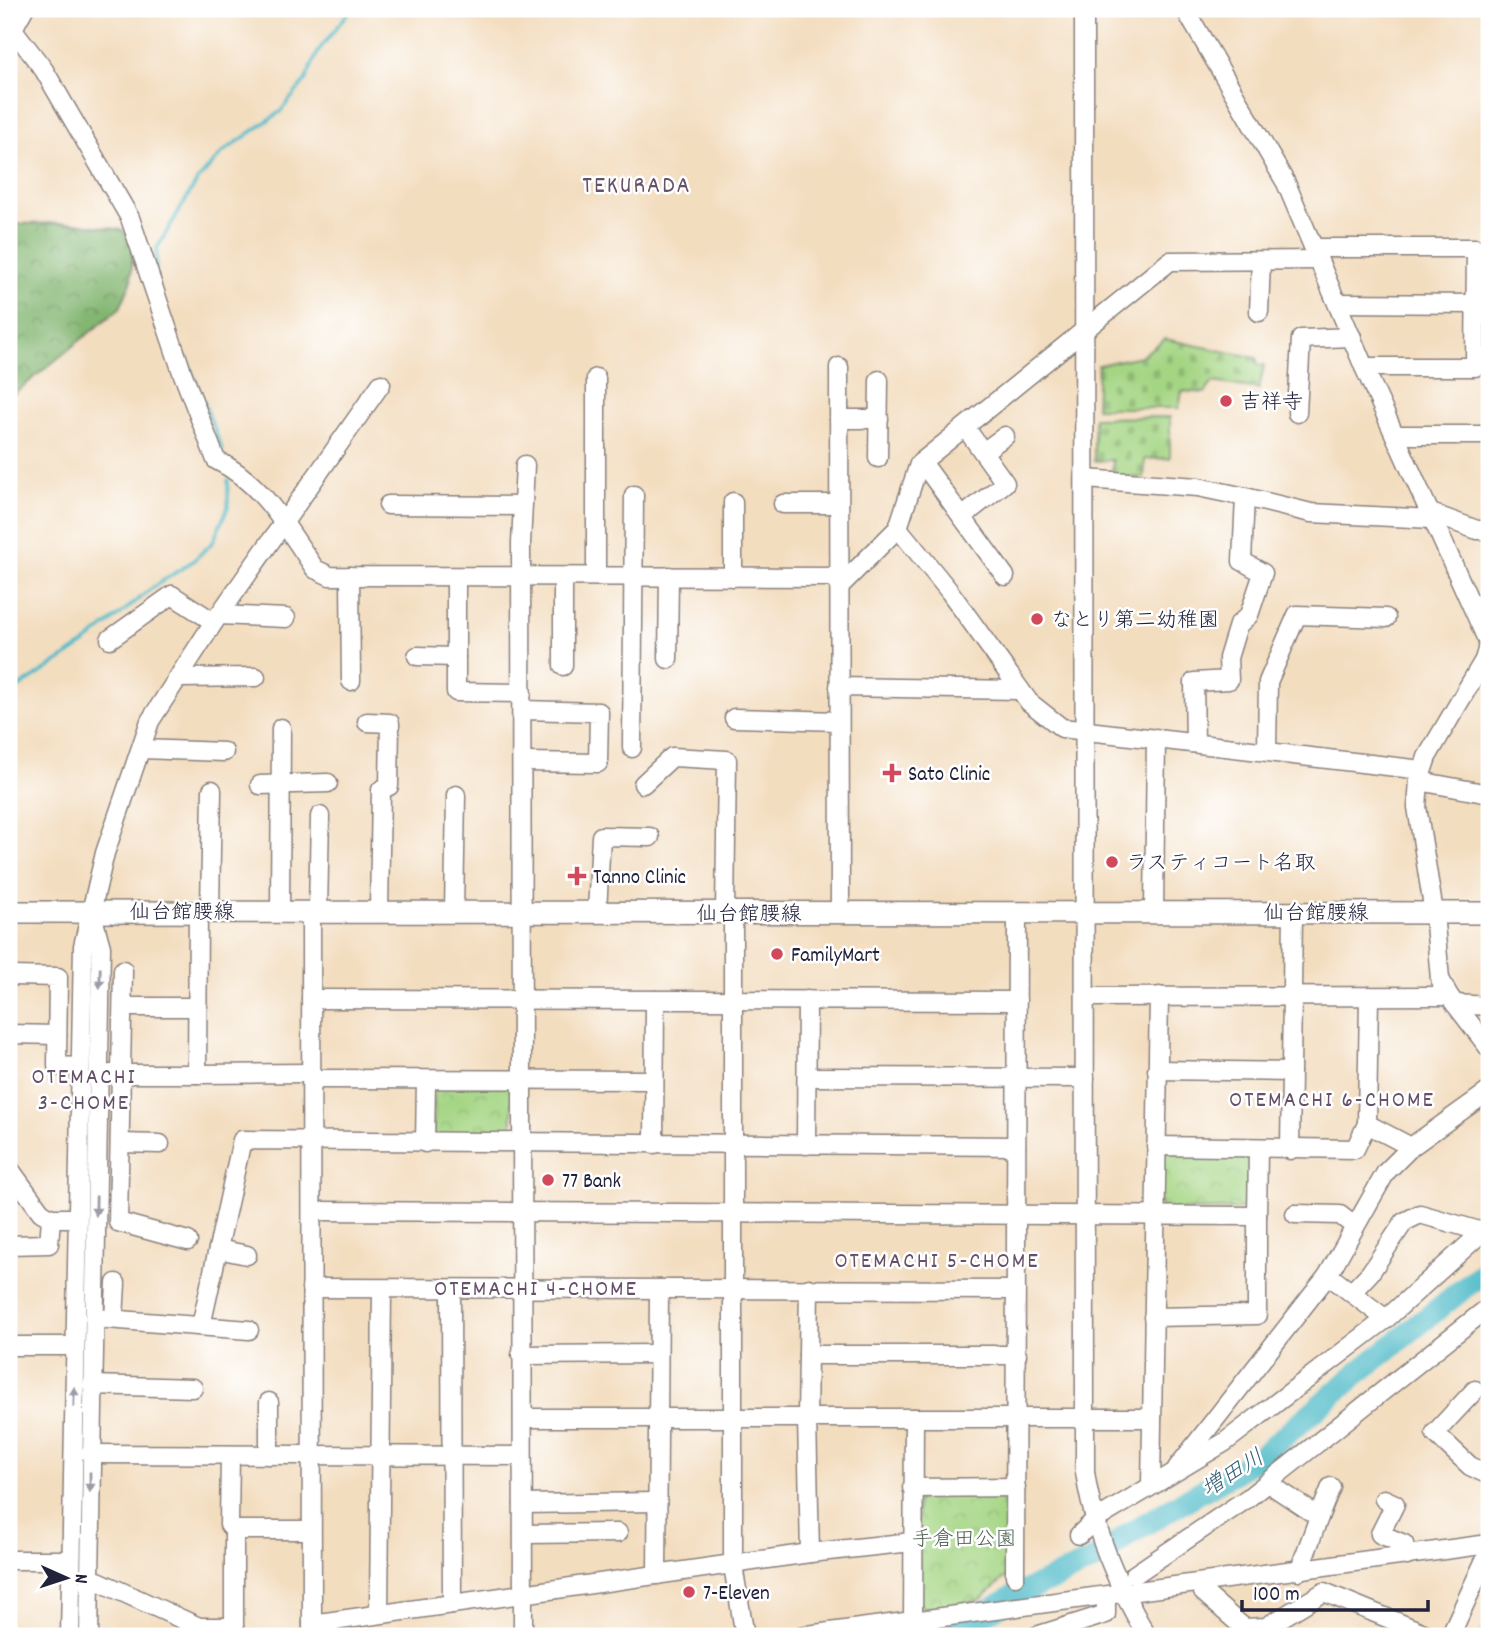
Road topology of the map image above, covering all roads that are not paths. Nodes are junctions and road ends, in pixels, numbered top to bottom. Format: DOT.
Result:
graph roads {
  1 [pos="24,9"];
  2 [pos="1084,9"];
  3 [pos="1185,9"];
  4 [pos="11,25"];
  5 [pos="1316,254"];
  6 [pos="1261,261"];
  7 [pos="1338,303"];
  8 [pos="1475,304"];
  9 [pos="1259,312"];
  10 [pos="1084,331"];
  11 [pos="1352,337"];
  12 [pos="839,367"];
  13 [pos="1364,367"];
  14 [pos="1482,367"];
  15 [pos="596,378"];
  16 [pos="879,380"];
  17 [pos="382,384"];
  18 [pos="1297,413"];
  19 [pos="839,419"];
  20 [pos="879,419"];
  21 [pos="965,427"];
  22 [pos="1395,435"];
  23 [pos="1480,435"];
  24 [pos="1005,436"];
  25 [pos="983,452"];
  26 [pos="878,458"];
  27 [pos="922,462"];
  28 [pos="525,466"];
  29 [pos="1085,479"];
  30 [pos="634,495"];
  31 [pos="1245,497"];
  32 [pos="733,502"];
  33 [pos="783,504"];
  34 [pos="839,504"];
  35 [pos="388,505"];
  36 [pos="522,506"];
  37 [pos="1432,516"];
  38 [pos="962,517"];
  39 [pos="285,525"];
  40 [pos="898,528"];
  41 [pos="1489,530"];
  42 [pos="350,576"];
  43 [pos="596,576"];
  44 [pos="633,576"];
  45 [pos="669,576"];
  46 [pos="1005,576"];
  47 [pos="456,577"];
  48 [pos="521,577"];
  49 [pos="563,577"];
  50 [pos="733,577"];
  51 [pos="839,582"];
  52 [pos="216,618"];
  53 [pos="286,618"];
  54 [pos="1386,618"];
  55 [pos="110,639"];
  56 [pos="1489,644"];
  57 [pos="417,656"];
  58 [pos="456,657"];
  59 [pos="668,659"];
  60 [pos="563,666"];
  61 [pos="256,677"];
  62 [pos="179,678"];
  63 [pos="351,681"];
  64 [pos="839,687"];
  65 [pos="1018,690"];
  66 [pos="522,702"];
  67 [pos="734,718"];
  68 [pos="839,721"];
  69 [pos="367,722"];
  70 [pos="281,728"];
  71 [pos="1086,729"];
  72 [pos="1156,738"];
  73 [pos="1195,743"];
  74 [pos="632,748"];
  75 [pos="141,749"];
  76 [pos="1267,751"];
  77 [pos="223,752"];
  78 [pos="523,762"];
  79 [pos="1420,775"];
  80 [pos="328,783"];
  81 [pos="260,785"];
  82 [pos="281,785"];
  83 [pos="643,785"];
  84 [pos="212,790"];
  85 [pos="1489,794"];
  86 [pos="456,795"];
  87 [pos="320,816"];
  88 [pos="650,838"];
  89 [pos="91,911"];
  90 [pos="204,911"];
  91 [pos="281,911"];
  92 [pos="315,911"];
  93 [pos="379,911"];
  94 [pos="454,911"];
  95 [pos="521,911"];
  96 [pos="1154,911"];
  97 [pos="9,912"];
  98 [pos="597,912"];
  99 [pos="1084,912"];
  100 [pos="1293,912"];
  101 [pos="729,913"];
  102 [pos="1017,913"];
  103 [pos="1434,913"];
  104 [pos="1489,913"];
  105 [pos="840,914"];
  106 [pos="123,970"];
  107 [pos="12,976"];
  108 [pos="1293,995"];
  109 [pos="1158,996"];
  110 [pos="1369,996"];
  111 [pos="1085,997"];
  112 [pos="311,999"];
  113 [pos="522,999"];
  114 [pos="655,1000"];
  115 [pos="734,1000"];
  116 [pos="807,1000"];
  117 [pos="1452,1000"];
  118 [pos="1017,1001"];
  119 [pos="1489,1006"];
  120 [pos="129,1007"];
  121 [pos="198,1007"];
  122 [pos="10,1034"];
  123 [pos="57,1035"];
  124 [pos="1489,1048"];
  125 [pos="80,1067"];
  126 [pos="1157,1070"];
  127 [pos="1291,1072"];
  128 [pos="99,1074"];
  129 [pos="197,1074"];
  130 [pos="121,1075"];
  131 [pos="311,1076"];
  132 [pos="807,1077"];
  133 [pos="1016,1078"];
  134 [pos="1085,1078"];
  135 [pos="426,1080"];
  136 [pos="522,1080"];
  137 [pos="654,1080"];
  138 [pos="1489,1091"];
  139 [pos="1367,1124"];
  140 [pos="311,1142"];
  141 [pos="120,1143"];
  142 [pos="425,1143"];
  143 [pos="523,1143"];
  144 [pos="160,1144"];
  145 [pos="654,1144"];
  146 [pos="734,1144"];
  147 [pos="807,1145"];
  148 [pos="1016,1146"];
  149 [pos="1156,1146"];
  150 [pos="1411,1147"];
  151 [pos="1258,1149"];
  152 [pos="1290,1150"];
  153 [pos="11,1175"];
  154 [pos="312,1211"];
  155 [pos="522,1214"];
  156 [pos="733,1214"];
  157 [pos="1295,1214"];
  158 [pos="1015,1216"];
  159 [pos="1084,1216"];
  160 [pos="1153,1216"];
  161 [pos="1257,1216"];
  162 [pos="51,1218"];
  163 [pos="76,1218"];
  164 [pos="1354,1226"];
  165 [pos="1486,1229"];
  166 [pos="188,1241"];
  167 [pos="9,1245"];
  168 [pos="218,1249"];
  169 [pos="247,1255"];
  170 [pos="1328,1275"];
  171 [pos="116,1283"];
  172 [pos="311,1288"];
  173 [pos="732,1288"];
  174 [pos="809,1288"];
  175 [pos="382,1289"];
  176 [pos="451,1289"];
  177 [pos="659,1289"];
  178 [pos="522,1290"];
  179 [pos="1016,1290"];
  180 [pos="1351,1293"];
  181 [pos="1489,1307"];
  182 [pos="1153,1317"];
  183 [pos="94,1318"];
  184 [pos="1386,1319"];
  185 [pos="114,1320"];
  186 [pos="201,1326"];
  187 [pos="249,1330"];
  188 [pos="9,1346"];
  189 [pos="74,1346"];
  190 [pos="658,1354"];
  191 [pos="521,1355"];
  192 [pos="808,1355"];
  193 [pos="1017,1355"];
  194 [pos="92,1385"];
  195 [pos="193,1388"];
  196 [pos="1475,1390"];
  197 [pos="269,1402"];
  198 [pos="732,1417"];
  199 [pos="523,1418"];
  200 [pos="657,1418"];
  201 [pos="807,1418"];
  202 [pos="914,1418"];
  203 [pos="1016,1418"];
  204 [pos="1083,1418"];
  205 [pos="1152,1418"];
  206 [pos="90,1454"];
  207 [pos="230,1455"];
  208 [pos="269,1455"];
  209 [pos="310,1455"];
  210 [pos="380,1455"];
  211 [pos="450,1456"];
  212 [pos="522,1456"];
  213 [pos="1174,1472"];
  214 [pos="1489,1475"];
  215 [pos="1268,1483"];
  216 [pos="1151,1486"];
  217 [pos="1016,1487"];
  218 [pos="912,1488"];
  219 [pos="1331,1488"];
  220 [pos="656,1502"];
  221 [pos="523,1504"];
  222 [pos="1395,1504"];
  223 [pos="1319,1517"];
  224 [pos="1097,1524"];
  225 [pos="234,1530"];
  226 [pos="311,1530"];
  227 [pos="618,1533"];
  228 [pos="523,1534"];
  229 [pos="1079,1535"];
  230 [pos="912,1542"];
  231 [pos="1489,1544"];
  232 [pos="1489,1551"];
  233 [pos="810,1553"];
  234 [pos="1407,1556"];
  235 [pos="9,1560"];
  236 [pos="71,1560"];
  237 [pos="1154,1562"];
  238 [pos="733,1566"];
  239 [pos="1299,1571"];
  240 [pos="657,1575"];
  241 [pos="1015,1576"];
  242 [pos="90,1581"];
  243 [pos="1202,1584"];
  244 [pos="1115,1588"];
  245 [pos="1149,1591"];
  246 [pos="523,1594"];
  247 [pos="452,1604"];
  248 [pos="379,1614"];
  249 [pos="913,1623"];
  250 [pos="312,1630"];
  251 [pos="234,1632"];
  252 [pos="1040,1635"];
  253 [pos="70,1636"];
  254 [pos="89,1636"];
  255 [pos="523,1636"];
  256 [pos="745,1636"];
  257 [pos="800,1636"];
  258 [pos="1147,1636"];
  259 [pos="1431,1636"];
  260 [pos="1450,1636"];
  1 -- 4 [label="street"];
  2 -- 10 [label="street"];
  3 -- 5 [label="street"];
  4 -- 39 [label="street"];
  5 -- 6 [label="street"];
  5 -- 7 [label="street"];
  5 -- 8 [label="street"];
  6 -- 9 [label="street"];
  6 -- 10 [label="street"];
  7 -- 8 [label="street"];
  7 -- 11 [label="street"];
  8 -- 14 [label="street"];
  10 -- 21 [label="street"];
  10 -- 29 [label="street"];
  11 -- 13 [label="street"];
  11 -- 18 [label="street"];
  12 -- 19 [label="street"];
  13 -- 14 [label="street"];
  13 -- 22 [label="street"];
  15 -- 43 [label="street"];
  16 -- 20 [label="street"];
  17 -- 39 [label="street"];
  19 -- 20 [label="street"];
  19 -- 34 [label="street"];
  20 -- 26 [label="street"];
  21 -- 25 [label="street"];
  21 -- 27 [label="street"];
  22 -- 23 [label="street"];
  22 -- 37 [label="street"];
  24 -- 25 [label="street"];
  25 -- 38 [label="street"];
  27 -- 38 [label="street"];
  27 -- 40 [label="street"];
  28 -- 36 [label="street"];
  29 -- 31 [label="street"];
  29 -- 71 [label="street"];
  30 -- 44 [label="street"];
  31 -- 37 [label="street"];
  31 -- 73 [label="street"];
  32 -- 50 [label="street"];
  33 -- 34 [label="street"];
  34 -- 51 [label="street"];
  35 -- 36 [label="street"];
  36 -- 48 [label="street"];
  37 -- 41 [label="street"];
  37 -- 56 [label="street"];
  38 -- 46 [label="street"];
  39 -- 42 [label="street"];
  39 -- 52 [label="street"];
  40 -- 51 [label="street"];
  40 -- 65 [label="street"];
  42 -- 47 [label="street"];
  42 -- 63 [label="street"];
  43 -- 44 [label="street"];
  43 -- 49 [label="street"];
  44 -- 45 [label="street"];
  44 -- 74 [label="street"];
  45 -- 50 [label="street"];
  45 -- 59 [label="street"];
  47 -- 48 [label="street"];
  47 -- 58 [label="street"];
  48 -- 49 [label="street"];
  48 -- 66 [label="street"];
  49 -- 60 [label="street"];
  50 -- 51 [label="street"];
  51 -- 64 [label="street"];
  52 -- 53 [label="street"];
  52 -- 55 [label="street"];
  52 -- 62 [label="street"];
  54 -- 76 [label="street"];
  56 -- 79 [label="street"];
  57 -- 58 [label="street"];
  58 -- 66 [label="street"];
  61 -- 62 [label="street"];
  62 -- 75 [label="street"];
  64 -- 65 [label="street"];
  64 -- 68 [label="street"];
  65 -- 71 [label="street"];
  66 -- 78 [label="street"];
  66 -- 78 [label="street"];
  67 -- 68 [label="street"];
  68 -- 105 [label="street"];
  69 -- 93 [label="street"];
  70 -- 82 [label="street"];
  71 -- 72 [label="street"];
  71 -- 99 [label="street"];
  72 -- 73 [label="street"];
  72 -- 96 [label="street"];
  73 -- 76 [label="street"];
  75 -- 77 [label="street"];
  75 -- 89 [label="street"];
  76 -- 79 [label="street"];
  78 -- 95 [label="street"];
  79 -- 85 [label="street"];
  79 -- 103 [label="street"];
  80 -- 82 [label="street"];
  81 -- 82 [label="street"];
  82 -- 91 [label="street"];
  83 -- 101 [label="street"];
  84 -- 90 [label="street"];
  86 -- 94 [label="street"];
  87 -- 92 [label="street"];
  88 -- 98 [label="street"];
  89 -- 90 [label="main road, 仙台館腰線"];
  89 -- 97 [label="main road, 仙台館腰線"];
  89 -- 125 [label="street"];
  89 -- 128 [label="street, one-way"];
  90 -- 91 [label="main road, 仙台館腰線"];
  90 -- 121 [label="street"];
  91 -- 92 [label="main road, 仙台館腰線"];
  92 -- 93 [label="main road, 仙台館腰線"];
  92 -- 112 [label="street"];
  93 -- 94 [label="main road, 仙台館腰線"];
  94 -- 95 [label="main road, 仙台館腰線"];
  95 -- 98 [label="main road, 仙台館腰線"];
  95 -- 113 [label="street"];
  96 -- 99 [label="main road, 仙台館腰線"];
  96 -- 100 [label="main road, 仙台館腰線"];
  98 -- 101 [label="main road, 仙台館腰線"];
  99 -- 102 [label="main road, 仙台館腰線"];
  99 -- 111 [label="street"];
  100 -- 103 [label="main road, 仙台館腰線"];
  100 -- 108 [label="street"];
  101 -- 105 [label="main road, 仙台館腰線"];
  101 -- 115 [label="street"];
  102 -- 105 [label="main road, 仙台館腰線"];
  102 -- 118 [label="street"];
  103 -- 104 [label="main road, 仙台館腰線"];
  103 -- 117 [label="street"];
  106 -- 130 [label="street"];
  107 -- 123 [label="street"];
  108 -- 109 [label="street"];
  108 -- 110 [label="street"];
  108 -- 127 [label="street"];
  109 -- 111 [label="street"];
  109 -- 126 [label="street"];
  110 -- 117 [label="street"];
  110 -- 139 [label="street"];
  111 -- 134 [label="street"];
  112 -- 113 [label="street"];
  112 -- 131 [label="street"];
  113 -- 114 [label="street"];
  113 -- 136 [label="street"];
  114 -- 115 [label="street"];
  114 -- 137 [label="street"];
  115 -- 116 [label="street"];
  115 -- 146 [label="street"];
  116 -- 118 [label="street"];
  116 -- 132 [label="street"];
  117 -- 119 [label="street"];
  117 -- 124 [label="street"];
  118 -- 133 [label="street"];
  120 -- 121 [label="street"];
  121 -- 129 [label="street"];
  122 -- 123 [label="street"];
  123 -- 125 [label="street"];
  125 -- 163 [label="street"];
  126 -- 127 [label="street"];
  126 -- 149 [label="street"];
  127 -- 152 [label="street"];
  128 -- 130 [label="street"];
  128 -- 183 [label="street, one-way"];
  129 -- 130 [label="street"];
  129 -- 131 [label="street"];
  130 -- 141 [label="street"];
  131 -- 135 [label="street"];
  131 -- 140 [label="street"];
  132 -- 133 [label="street"];
  132 -- 147 [label="street"];
  133 -- 134 [label="street"];
  133 -- 148 [label="street"];
  134 -- 159 [label="street"];
  135 -- 136 [label="street"];
  135 -- 142 [label="street"];
  136 -- 137 [label="street"];
  136 -- 143 [label="street"];
  137 -- 145 [label="street"];
  138 -- 150 [label="street"];
  139 -- 150 [label="street"];
  139 -- 152 [label="street"];
  140 -- 142 [label="street"];
  140 -- 154 [label="street"];
  140 -- 168 [label="street"];
  141 -- 144 [label="street"];
  141 -- 166 [label="street"];
  142 -- 143 [label="street"];
  143 -- 145 [label="street"];
  143 -- 155 [label="street"];
  145 -- 146 [label="street"];
  146 -- 147 [label="street"];
  146 -- 156 [label="street"];
  147 -- 148 [label="street"];
  148 -- 158 [label="street"];
  149 -- 151 [label="street"];
  149 -- 160 [label="street"];
  150 -- 164 [label="street"];
  151 -- 152 [label="street"];
  151 -- 161 [label="street"];
  153 -- 162 [label="street"];
  154 -- 155 [label="street"];
  154 -- 172 [label="street"];
  155 -- 156 [label="street"];
  155 -- 178 [label="street"];
  156 -- 158 [label="street"];
  156 -- 173 [label="street"];
  157 -- 164 [label="street"];
  158 -- 159 [label="street"];
  158 -- 179 [label="street"];
  159 -- 160 [label="street"];
  159 -- 204 [label="street"];
  160 -- 161 [label="street"];
  160 -- 182 [label="street"];
  161 -- 182 [label="street"];
  162 -- 163 [label="street"];
  162 -- 167 [label="street"];
  163 -- 189 [label="street"];
  164 -- 170 [label="street"];
  165 -- 180 [label="street"];
  165 -- 184 [label="street"];
  168 -- 169 [label="street"];
  168 -- 186 [label="street"];
  170 -- 180 [label="street"];
  170 -- 213 [label="street"];
  171 -- 185 [label="street"];
  172 -- 175 [label="street"];
  172 -- 209 [label="street"];
  173 -- 174 [label="street"];
  173 -- 177 [label="street"];
  173 -- 198 [label="street"];
  174 -- 179 [label="street"];
  174 -- 192 [label="street"];
  175 -- 176 [label="street"];
  175 -- 210 [label="street"];
  176 -- 178 [label="street"];
  176 -- 211 [label="street"];
  177 -- 178 [label="street"];
  177 -- 190 [label="street"];
  178 -- 191 [label="street"];
  179 -- 193 [label="street"];
  180 -- 184 [label="street"];
  181 -- 215 [label="street"];
  182 -- 205 [label="street"];
  183 -- 185 [label="street"];
  183 -- 194 [label="street"];
  184 -- 213 [label="street"];
  185 -- 186 [label="street"];
  186 -- 187 [label="street"];
  188 -- 189 [label="street"];
  236 -- 189 [label="street, one-way"];
  190 -- 191 [label="street"];
  190 -- 200 [label="street"];
  191 -- 199 [label="street"];
  192 -- 193 [label="street"];
  192 -- 201 [label="street"];
  193 -- 203 [label="street"];
  194 -- 195 [label="street"];
  194 -- 206 [label="street"];
  196 -- 214 [label="street"];
  197 -- 208 [label="street"];
  198 -- 200 [label="street"];
  198 -- 201 [label="street"];
  198 -- 238 [label="street"];
  199 -- 200 [label="street"];
  199 -- 212 [label="street"];
  200 -- 220 [label="street"];
  201 -- 202 [label="street"];
  201 -- 233 [label="street"];
  202 -- 203 [label="street"];
  202 -- 218 [label="street"];
  203 -- 204 [label="street"];
  203 -- 217 [label="street"];
  204 -- 205 [label="street"];
  204 -- 224 [label="street"];
  205 -- 216 [label="street"];
  206 -- 207 [label="street"];
  206 -- 242 [label="street, one-way"];
  207 -- 208 [label="street"];
  207 -- 225 [label="street"];
  208 -- 209 [label="street"];
  209 -- 210 [label="street"];
  209 -- 226 [label="street"];
  210 -- 211 [label="street"];
  210 -- 248 [label="street"];
  211 -- 212 [label="street"];
  211 -- 247 [label="street"];
  212 -- 221 [label="street"];
  213 -- 216 [label="street"];
  215 -- 223 [label="street"];
  215 -- 237 [label="street"];
  216 -- 224 [label="street"];
  217 -- 218 [label="street"];
  217 -- 241 [label="street"];
  218 -- 230 [label="street"];
  219 -- 223 [label="street"];
  220 -- 221 [label="street"];
  220 -- 240 [label="street"];
  221 -- 228 [label="street"];
  222 -- 234 [label="street"];
  223 -- 239 [label="street"];
  224 -- 229 [label="street"];
  224 -- 244 [label="street"];
  225 -- 226 [label="street"];
  225 -- 251 [label="street"];
  226 -- 250 [label="street"];
  227 -- 228 [label="street"];
  228 -- 246 [label="street"];
  230 -- 233 [label="street"];
  230 -- 249 [label="street"];
  231 -- 234 [label="street"];
  232 -- 260 [label="street"];
  233 -- 238 [label="street"];
  234 -- 239 [label="street"];
  235 -- 236 [label="street"];
  236 -- 253 [label="street"];
  237 -- 244 [label="street"];
  237 -- 245 [label="street"];
  238 -- 240 [label="street"];
  238 -- 256 [label="street"];
  239 -- 243 [label="street"];
  240 -- 246 [label="street"];
  242 -- 251 [label="street"];
  242 -- 254 [label="street"];
  243 -- 245 [label="street"];
  243 -- 259 [label="street"];
  244 -- 245 [label="street"];
  244 -- 249 [label="street"];
  244 -- 252 [label="street"];
  244 -- 258 [label="street"];
  246 -- 247 [label="street"];
  246 -- 255 [label="street"];
  247 -- 248 [label="street"];
  248 -- 250 [label="street"];
  249 -- 257 [label="street"];
}
